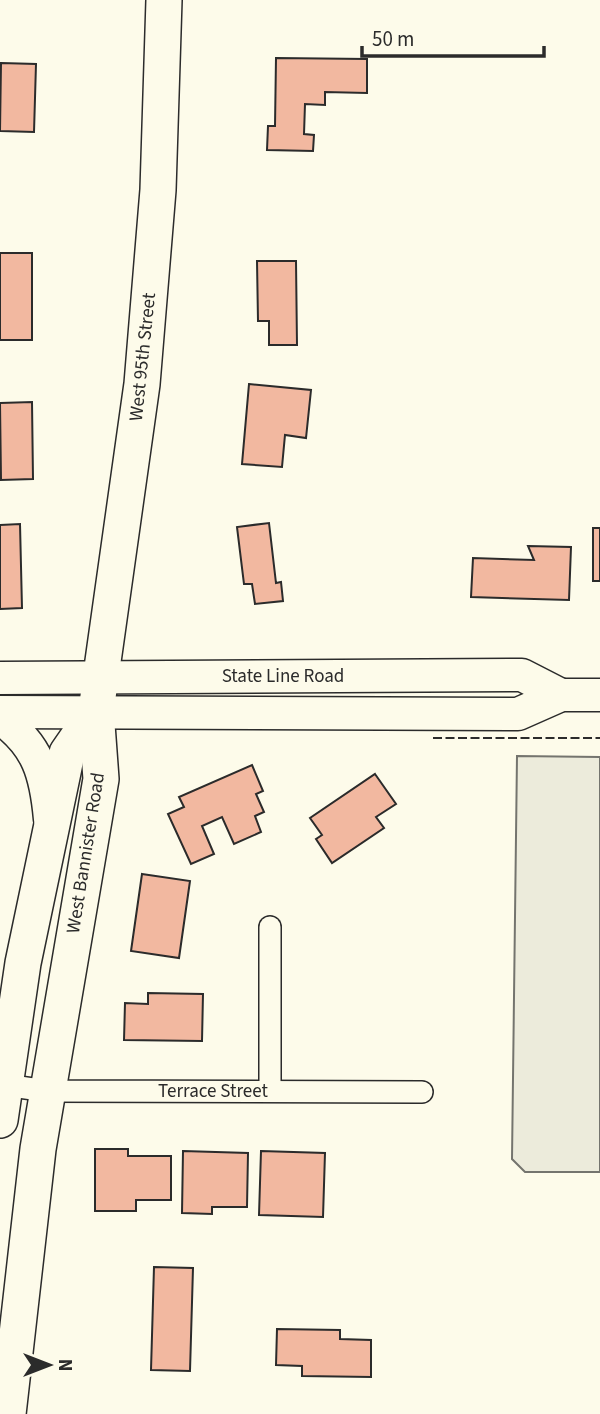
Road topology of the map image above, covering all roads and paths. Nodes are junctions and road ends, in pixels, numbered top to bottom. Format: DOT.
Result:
graph roads {
  1 [pos="164,0"];
  2 [pos="101,677"];
  3 [pos="0,678"];
  4 [pos="561,695"];
  5 [pos="600,695"];
  6 [pos="96,711"];
  7 [pos="0,712"];
  8 [pos="0,718"];
  9 [pos="51,829"];
  10 [pos="270,927"];
  11 [pos="5,1085"];
  12 [pos="47,1091"];
  13 [pos="270,1091"];
  14 [pos="422,1092"];
  15 [pos="0,1120"];
  16 [pos="8,1414"];
  1 -- 2 [label="main road, West 95th Street"];
  2 -- 3 [label="main road, State Line Road"];
  2 -- 4 [label="main road, State Line Road"];
  2 -- 6 [label="main road, West 95th Street"];
  4 -- 5 [label="main road, State Line Road"];
  4 -- 6 [label="main road, State Line Road"];
  6 -- 7 [label="main road, State Line Road"];
  6 -- 9 [label="main road, West Bannister Road"];
  6 -- 12 [label="main road, West Bannister Road"];
  8 -- 9 [label="main road"];
  9 -- 11 [label="main road, West Bannister Road"];
  10 -- 13 [label="street"];
  11 -- 12 [label="street, Terrace Street"];
  11 -- 15 [label="main road, West Bannister Road"];
  12 -- 13 [label="street, Terrace Street"];
  12 -- 16 [label="main road, West Bannister Road"];
  13 -- 14 [label="street, Terrace Street"];
}
